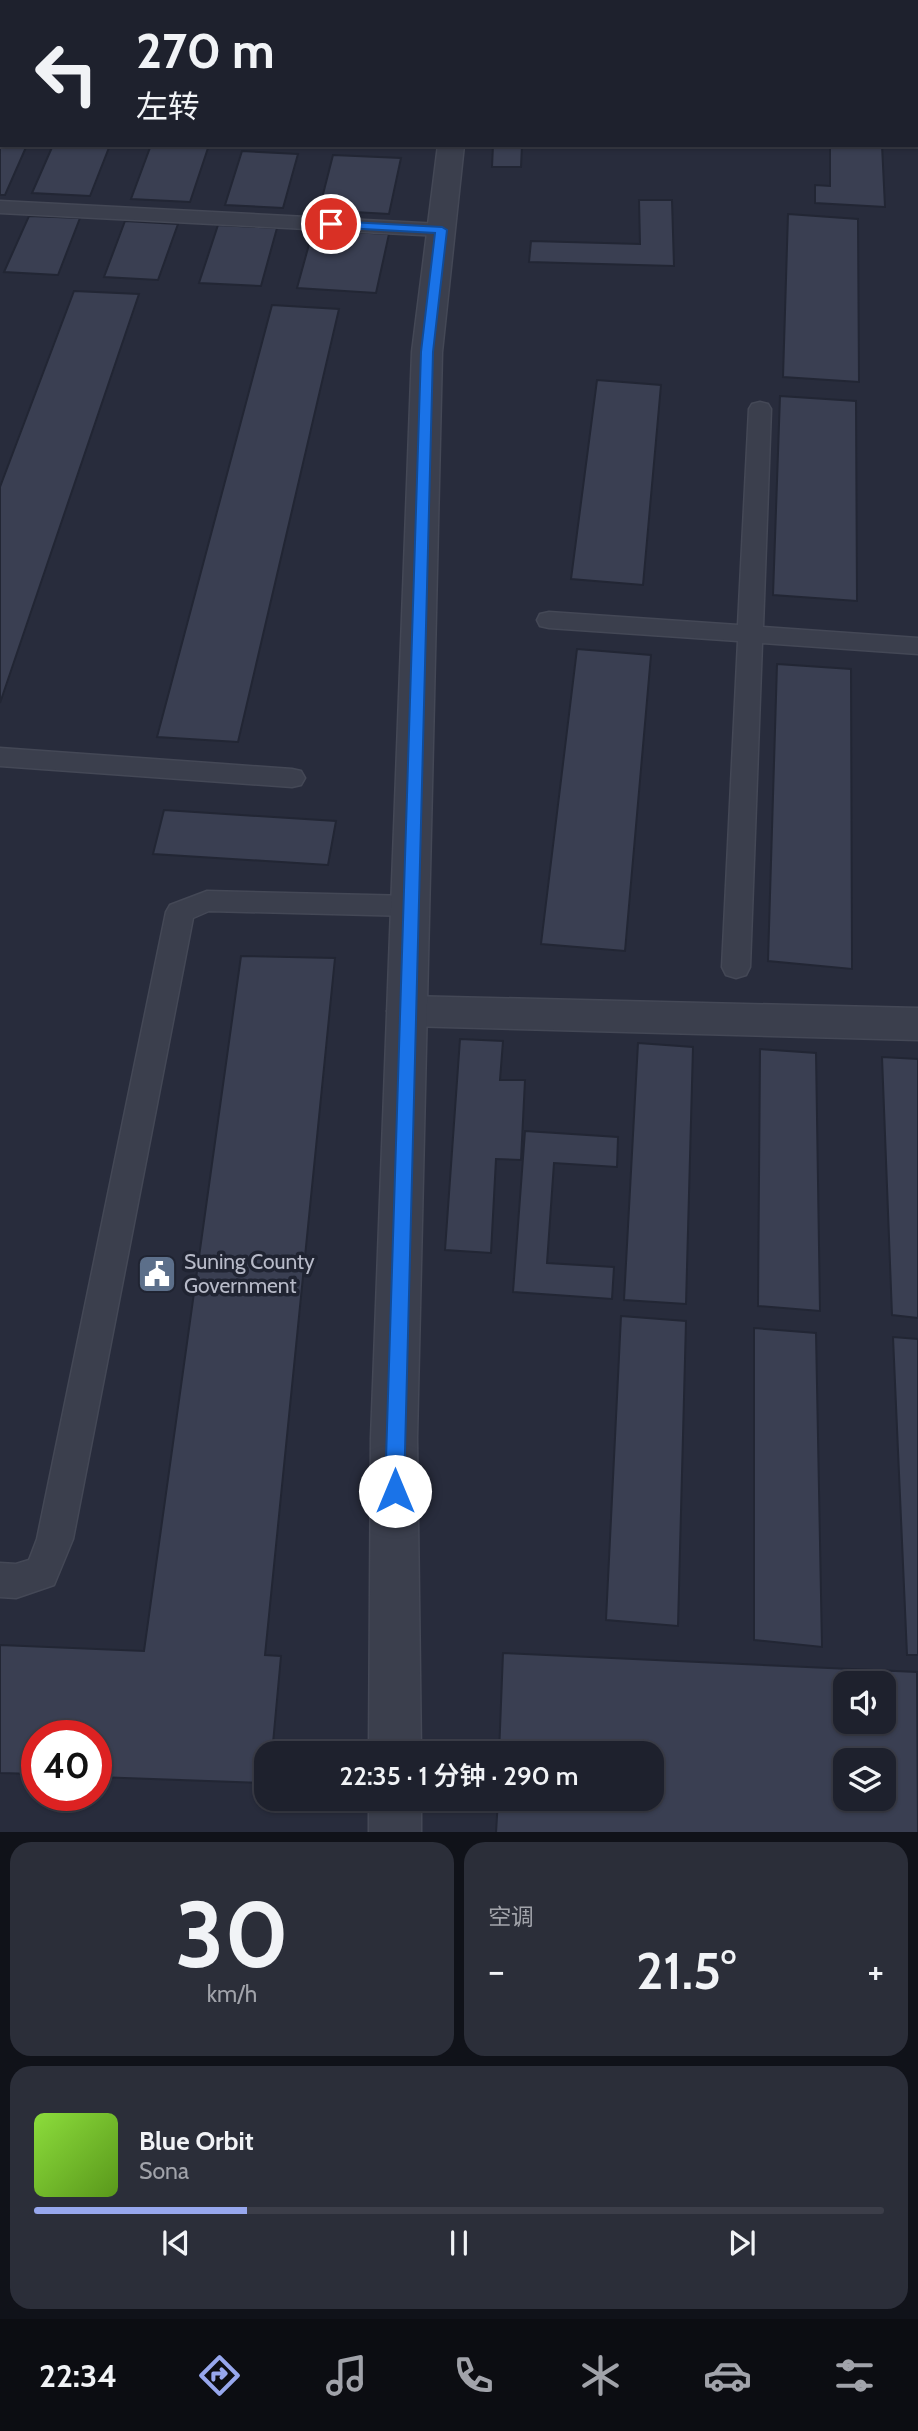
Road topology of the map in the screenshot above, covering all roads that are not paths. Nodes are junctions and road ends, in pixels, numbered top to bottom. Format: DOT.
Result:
graph roads {
  1 [pos="451,147"];
  2 [pos="0,207"];
  3 [pos="442,230"];
  4 [pos="760,409"];
  5 [pos="549,620"];
  6 [pos="751,634"];
  7 [pos="918,646"];
  8 [pos="0,757"];
  9 [pos="292,778"];
  10 [pos="411,906"];
  11 [pos="736,967"];
  12 [pos="407,1011"];
  13 [pos="918,1024"];
  14 [pos="0,1580"];
  15 [pos="395,1741"];
  16 [pos="395,1811"];
  17 [pos="396,1832"];
  1 -- 3 [label="street"];
  2 -- 3 [label="lane"];
  3 -- 10 [label="street"];
  4 -- 6 [label="lane"];
  5 -- 6 [label="lane"];
  6 -- 7 [label="lane"];
  6 -- 11 [label="lane"];
  8 -- 9 [label="lane"];
  10 -- 12 [label="street"];
  10 -- 14 [label="lane"];
  12 -- 13 [label="street"];
  12 -- 15 [label="street"];
  16 -- 17 [label="street"];
}
